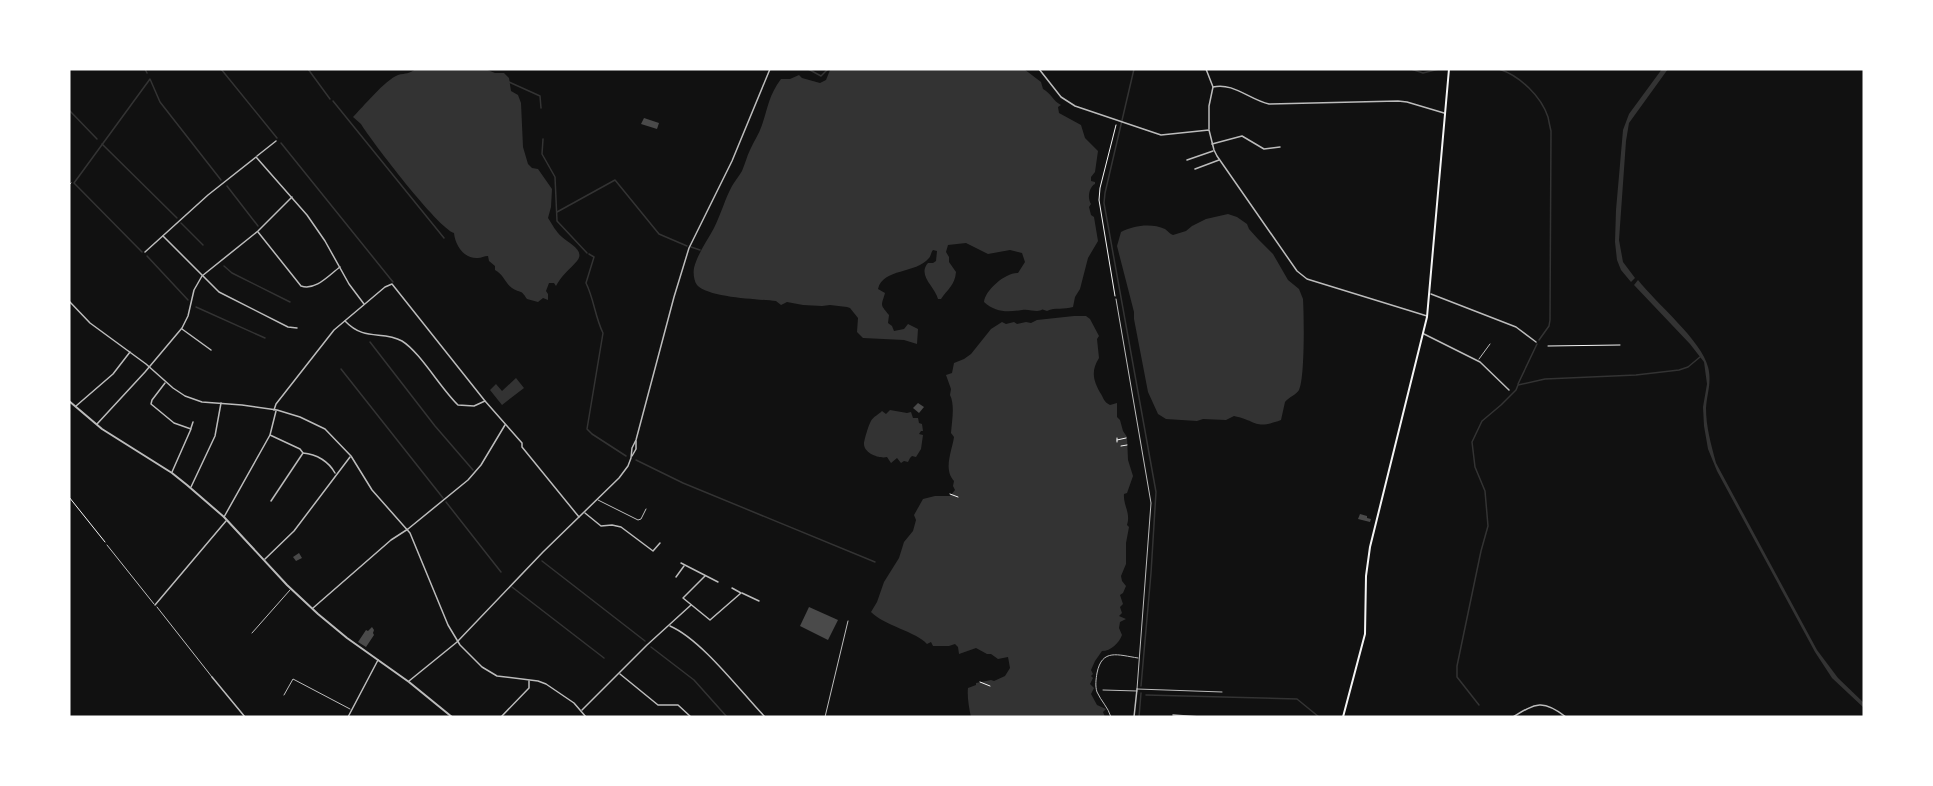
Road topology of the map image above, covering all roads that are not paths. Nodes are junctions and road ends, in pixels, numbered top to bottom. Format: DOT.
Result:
graph roads {
  1 [pos="770,69"];
  2 [pos="1039,69"];
  3 [pos="1206,69"];
  4 [pos="1449,69"];
  5 [pos="1213,87"];
  6 [pos="1445,113"];
  7 [pos="1118,120"];
  8 [pos="1116,125"];
  9 [pos="1209,130"];
  10 [pos="276,141"];
  11 [pos="1212,144"];
  12 [pos="1280,147"];
  13 [pos="1214,150"];
  14 [pos="256,157"];
  15 [pos="1187,160"];
  16 [pos="1220,160"];
  17 [pos="1195,169"];
  18 [pos="292,197"];
  19 [pos="258,231"];
  20 [pos="162,235"];
  21 [pos="145,252"];
  22 [pos="340,267"];
  23 [pos="202,276"];
  24 [pos="1430,294"];
  25 [pos="1116,299"];
  26 [pos="69,301"];
  27 [pos="364,304"];
  28 [pos="1427,316"];
  29 [pos="345,321"];
  30 [pos="182,328"];
  31 [pos="297,328"];
  32 [pos="1424,334"];
  33 [pos="1536,342"];
  34 [pos="1490,344"];
  35 [pos="212,350"];
  36 [pos="130,352"];
  37 [pos="1478,361"];
  38 [pos="150,367"];
  39 [pos="166,382"];
  40 [pos="1509,390"];
  41 [pos="69,401"];
  42 [pos="485,401"];
  43 [pos="221,403"];
  44 [pos="76,407"];
  45 [pos="275,410"];
  46 [pos="192,422"];
  47 [pos="96,425"];
  48 [pos="506,425"];
  49 [pos="191,429"];
  50 [pos="270,435"];
  51 [pos="303,453"];
  52 [pos="351,456"];
  53 [pos="172,473"];
  54 [pos="336,474"];
  55 [pos="190,488"];
  56 [pos="598,500"];
  57 [pos="271,501"];
  58 [pos="646,509"];
  59 [pos="585,513"];
  60 [pos="225,518"];
  61 [pos="580,518"];
  62 [pos="408,530"];
  63 [pos="660,543"];
  64 [pos="107,544"];
  65 [pos="264,560"];
  66 [pos="681,563"];
  67 [pos="685,565"];
  68 [pos="705,576"];
  69 [pos="676,577"];
  70 [pos="718,582"];
  71 [pos="732,588"];
  72 [pos="291,589"];
  73 [pos="741,592"];
  74 [pos="759,601"];
  75 [pos="155,605"];
  76 [pos="691,605"];
  77 [pos="312,609"];
  78 [pos="848,621"];
  79 [pos="669,626"];
  80 [pos="252,633"];
  81 [pos="457,642"];
  82 [pos="1140,658"];
  83 [pos="378,660"];
  84 [pos="620,673"];
  85 [pos="212,676"];
  86 [pos="529,679"];
  87 [pos="409,682"];
  88 [pos="1103,690"];
  89 [pos="1137,690"];
  90 [pos="1222,692"];
  91 [pos="284,695"];
  92 [pos="352,710"];
  93 [pos="581,711"];
  94 [pos="1173,715"];
  95 [pos="1515,716"];
  96 [pos="245,717"];
  97 [pos="348,717"];
  98 [pos="452,717"];
  99 [pos="501,717"];
  100 [pos="586,717"];
  101 [pos="691,717"];
  102 [pos="765,717"];
  103 [pos="825,717"];
  104 [pos="1111,717"];
  105 [pos="1134,717"];
  106 [pos="1200,717"];
  107 [pos="1343,717"];
  108 [pos="1566,717"];
  1 -- 56 [label="street"];
  2 -- 7 [label="street"];
  3 -- 5 [label="street"];
  4 -- 6 [label="main road"];
  5 -- 6 [label="street"];
  5 -- 9 [label="street"];
  6 -- 24 [label="main road"];
  7 -- 8 [label="street"];
  7 -- 9 [label="street"];
  9 -- 11 [label="street"];
  10 -- 14 [label="street"];
  11 -- 12 [label="street"];
  11 -- 13 [label="street"];
  13 -- 15 [label="street"];
  13 -- 16 [label="street"];
  14 -- 18 [label="street"];
  14 -- 20 [label="street"];
  16 -- 17 [label="street"];
  16 -- 28 [label="street"];
  18 -- 19 [label="street"];
  18 -- 22 [label="street"];
  19 -- 22 [label="street"];
  19 -- 23 [label="street"];
  20 -- 21 [label="street"];
  20 -- 23 [label="street"];
  22 -- 27 [label="street"];
  23 -- 30 [label="street"];
  23 -- 31 [label="street"];
  24 -- 28 [label="main road"];
  24 -- 33 [label="street"];
  25 -- 82 [label="lane"];
  26 -- 36 [label="street"];
  27 -- 29 [label="street"];
  27 -- 42 [label="street"];
  28 -- 32 [label="main road"];
  29 -- 42 [label="street"];
  29 -- 45 [label="street"];
  30 -- 35 [label="street"];
  30 -- 38 [label="street"];
  32 -- 37 [label="street"];
  32 -- 107 [label="main road"];
  34 -- 37 [label="lane"];
  36 -- 38 [label="street"];
  36 -- 44 [label="street"];
  37 -- 40 [label="street"];
  38 -- 39 [label="street"];
  38 -- 47 [label="street"];
  39 -- 43 [label="street"];
  39 -- 49 [label="street"];
  41 -- 44 [label="street"];
  42 -- 48 [label="street"];
  43 -- 45 [label="street"];
  43 -- 55 [label="street"];
  44 -- 47 [label="street"];
  45 -- 50 [label="street"];
  45 -- 52 [label="street"];
  46 -- 49 [label="street"];
  47 -- 53 [label="street"];
  48 -- 61 [label="street"];
  48 -- 62 [label="street"];
  49 -- 53 [label="street"];
  50 -- 51 [label="street"];
  50 -- 60 [label="street"];
  51 -- 54 [label="street"];
  51 -- 57 [label="street"];
  52 -- 54 [label="street"];
  52 -- 62 [label="street"];
  53 -- 55 [label="street"];
  54 -- 65 [label="street"];
  55 -- 60 [label="street"];
  56 -- 58 [label="lane"];
  56 -- 59 [label="street"];
  59 -- 61 [label="street"];
  59 -- 63 [label="street"];
  60 -- 65 [label="street"];
  60 -- 75 [label="street"];
  61 -- 81 [label="street"];
  62 -- 77 [label="street"];
  62 -- 81 [label="street"];
  64 -- 75 [label="lane"];
  65 -- 72 [label="street"];
  66 -- 67 [label="street"];
  67 -- 68 [label="street"];
  67 -- 69 [label="street"];
  68 -- 70 [label="street"];
  68 -- 76 [label="street"];
  71 -- 73 [label="street"];
  72 -- 77 [label="street"];
  72 -- 80 [label="lane"];
  73 -- 74 [label="street"];
  73 -- 76 [label="street"];
  75 -- 85 [label="lane"];
  76 -- 79 [label="street"];
  77 -- 83 [label="street"];
  78 -- 103 [label="lane"];
  79 -- 84 [label="street"];
  79 -- 102 [label="street"];
  81 -- 86 [label="street"];
  81 -- 87 [label="street"];
  82 -- 89 [label="lane"];
  82 -- 104 [label="lane"];
  83 -- 87 [label="street"];
  83 -- 92 [label="street"];
  84 -- 93 [label="street"];
  84 -- 101 [label="street"];
  85 -- 96 [label="street"];
  86 -- 93 [label="street"];
  86 -- 99 [label="street"];
  87 -- 98 [label="street"];
  88 -- 89 [label="lane"];
  89 -- 90 [label="lane"];
  89 -- 105 [label="street"];
  91 -- 92 [label="lane"];
  92 -- 97 [label="street"];
  93 -- 100 [label="street"];
  94 -- 106 [label="street"];
  95 -- 108 [label="street"];
}
